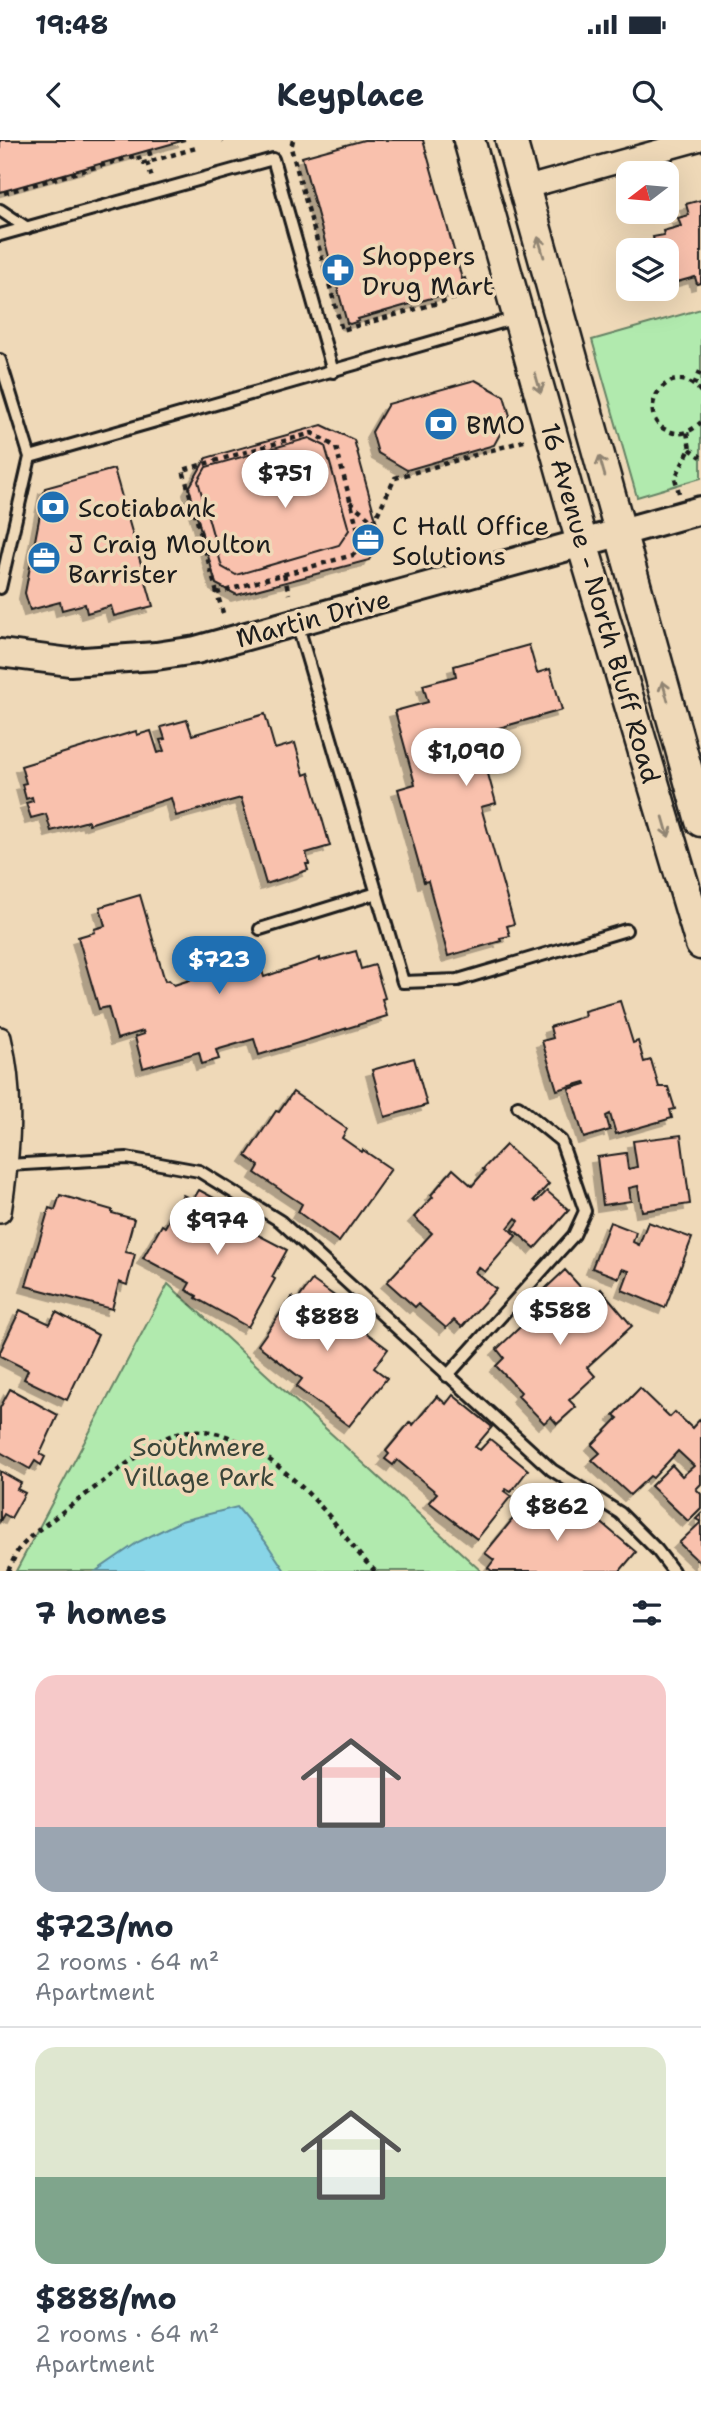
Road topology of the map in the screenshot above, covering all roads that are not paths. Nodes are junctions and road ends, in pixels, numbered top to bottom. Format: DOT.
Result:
graph roads {
  1 [pos="470,140"];
  2 [pos="490,140"];
  3 [pos="511,140"];
  4 [pos="698,140"];
  5 [pos="524,188"];
  6 [pos="0,210"];
  7 [pos="27,228"];
  8 [pos="0,236"];
  9 [pos="519,317"];
  10 [pos="0,360"];
  11 [pos="333,372"];
  12 [pos="30,457"];
  13 [pos="693,512"];
  14 [pos="621,532"];
  15 [pos="582,543"];
  16 [pos="0,588"];
  17 [pos="297,623"];
  18 [pos="0,653"];
  19 [pos="701,821"];
  20 [pos="693,890"];
  21 [pos="377,893"];
  22 [pos="260,929"];
  23 [pos="626,930"];
  24 [pos="701,944"];
  25 [pos="0,1038"];
  26 [pos="519,1106"];
  27 [pos="5,1111"];
  28 [pos="8,1165"];
  29 [pos="0,1212"];
  30 [pos="447,1376"];
  31 [pos="673,1571"];
  1 -- 9 [label="main road, 16 Avenue - North Bluff Road"];
  2 -- 5 [label="main road"];
  3 -- 5 [label="main road, 16 Avenue - North Bluff Road"];
  4 -- 5 [label="street"];
  14 -- 5 [label="main road, 16 Avenue - North Bluff Road, one-way"];
  6 -- 7 [label="lane"];
  7 -- 8 [label="lane"];
  7 -- 11 [label="lane"];
  9 -- 11 [label="lane"];
  9 -- 15 [label="main road, 16 Avenue - North Bluff Road, one-way"];
  10 -- 12 [label="lane"];
  11 -- 12 [label="lane"];
  12 -- 16 [label="lane"];
  13 -- 14 [label="street, Martin Drive"];
  14 -- 15 [label="street, Martin Drive"];
  19 -- 14 [label="main road, 16 Avenue - North Bluff Road, one-way"];
  15 -- 17 [label="street, Martin Drive"];
  15 -- 20 [label="main road, 16 Avenue - North Bluff Road, one-way"];
  17 -- 18 [label="street, Martin Drive"];
  17 -- 21 [label="lane"];
  20 -- 24 [label="main road, 16 Avenue - North Bluff Road"];
  21 -- 22 [label="lane"];
  21 -- 23 [label="lane"];
  25 -- 27 [label="street"];
  26 -- 30 [label="lane"];
  27 -- 28 [label="street"];
  28 -- 29 [label="street"];
  28 -- 30 [label="lane"];
  30 -- 31 [label="lane"];
}
